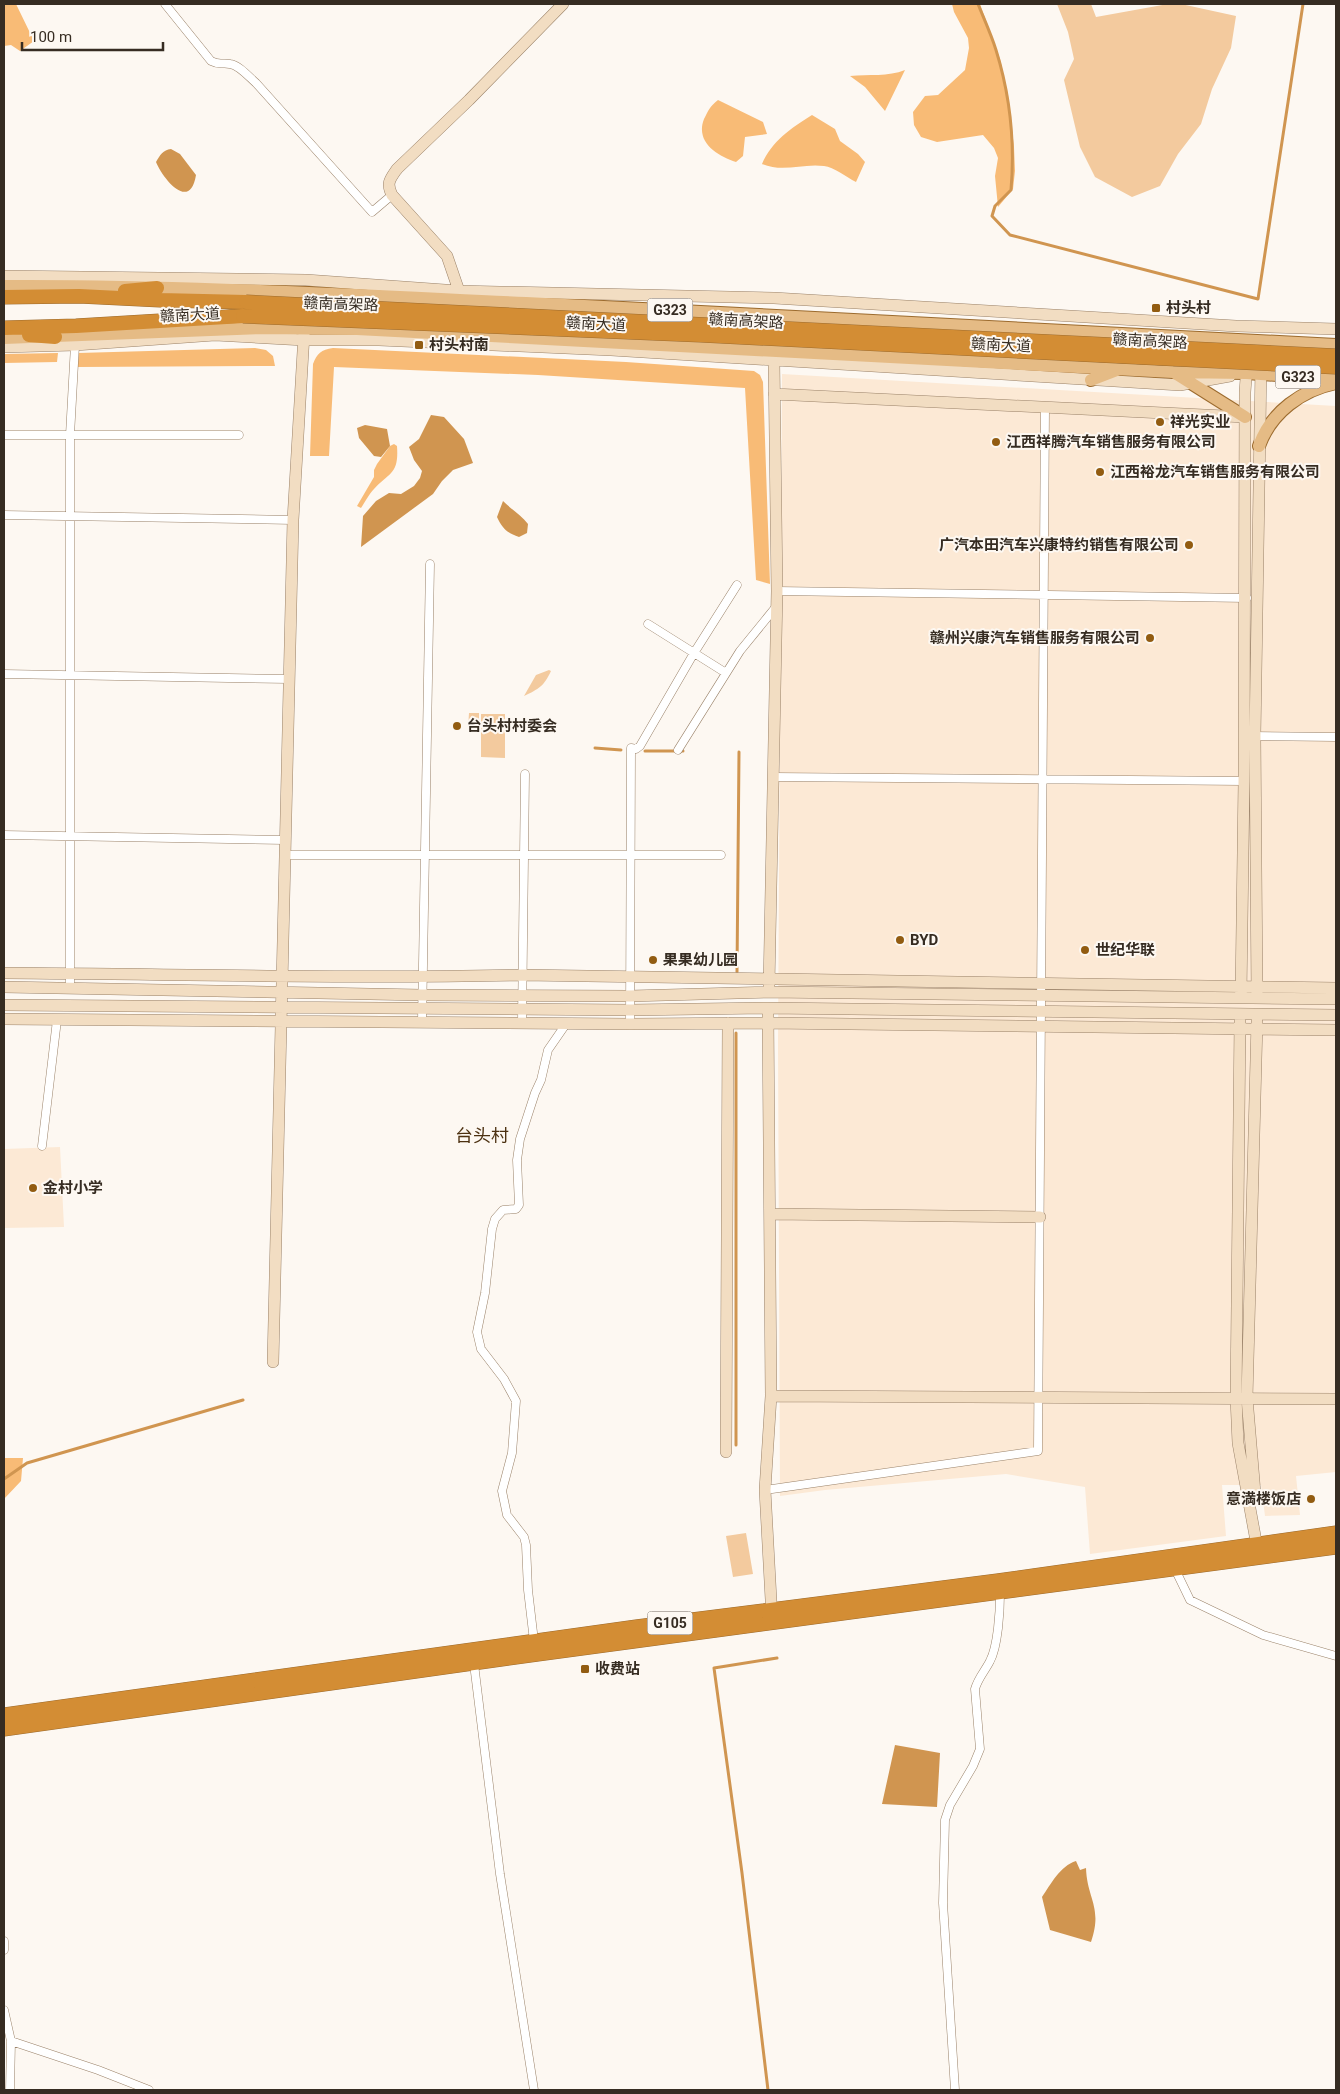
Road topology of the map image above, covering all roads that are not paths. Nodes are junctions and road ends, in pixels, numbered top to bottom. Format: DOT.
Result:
graph roads {
  1 [pos="165,4"];
  2 [pos="563,4"];
  3 [pos="392,195"];
  4 [pos="4,276"];
  5 [pos="306,280"];
  6 [pos="4,286"];
  7 [pos="157,288"];
  8 [pos="265,291"];
  9 [pos="459,291"];
  10 [pos="304,293"];
  11 [pos="356,295"];
  12 [pos="79,296"];
  13 [pos="4,297"];
  14 [pos="1251,326"];
  15 [pos="1265,326"];
  16 [pos="4,328"];
  17 [pos="263,328"];
  18 [pos="357,329"];
  19 [pos="1336,329"];
  20 [pos="4,333"];
  21 [pos="304,334"];
  22 [pos="55,337"];
  23 [pos="4,338"];
  24 [pos="1250,340"];
  25 [pos="1264,341"];
  26 [pos="1336,345"];
  27 [pos="75,346"];
  28 [pos="4,347"];
  29 [pos="1336,356"];
  30 [pos="774,361"];
  31 [pos="1336,367"];
  32 [pos="1122,368"];
  33 [pos="1173,372"];
  34 [pos="1246,373"];
  35 [pos="1260,374"];
  36 [pos="1091,380"];
  37 [pos="1336,381"];
  38 [pos="1193,383"];
  39 [pos="1322,386"];
  40 [pos="1336,387"];
  41 [pos="774,394"];
  42 [pos="1045,407"];
  43 [pos="1245,417"];
  44 [pos="4,435"];
  45 [pos="70,435"];
  46 [pos="238,435"];
  47 [pos="1259,446"];
  48 [pos="4,515"];
  49 [pos="70,516"];
  50 [pos="293,520"];
  51 [pos="430,564"];
  52 [pos="737,585"];
  53 [pos="777,591"];
  54 [pos="1044,595"];
  55 [pos="1244,598"];
  56 [pos="1257,598"];
  57 [pos="776,608"];
  58 [pos="648,624"];
  59 [pos="694,653"];
  60 [pos="726,673"];
  61 [pos="4,674"];
  62 [pos="70,675"];
  63 [pos="289,679"];
  64 [pos="1250,736"];
  65 [pos="1336,737"];
  66 [pos="678,750"];
  67 [pos="525,774"];
  68 [pos="773,777"];
  69 [pos="1043,780"];
  70 [pos="1244,782"];
  71 [pos="4,835"];
  72 [pos="70,836"];
  73 [pos="285,840"];
  74 [pos="425,854"];
  75 [pos="285,855"];
  76 [pos="524,855"];
  77 [pos="630,855"];
  78 [pos="721,855"];
  79 [pos="4,973"];
  80 [pos="70,974"];
  81 [pos="523,975"];
  82 [pos="282,976"];
  83 [pos="423,977"];
  84 [pos="630,977"];
  85 [pos="769,979"];
  86 [pos="1041,984"];
  87 [pos="4,987"];
  88 [pos="70,987"];
  89 [pos="1336,988"];
  90 [pos="769,992"];
  91 [pos="1241,992"];
  92 [pos="1257,992"];
  93 [pos="282,993"];
  94 [pos="522,994"];
  95 [pos="422,995"];
  96 [pos="630,996"];
  97 [pos="1041,997"];
  98 [pos="1336,999"];
  99 [pos="4,1005"];
  100 [pos="282,1006"];
  101 [pos="422,1007"];
  102 [pos="522,1008"];
  103 [pos="768,1008"];
  104 [pos="630,1010"];
  105 [pos="1041,1012"];
  106 [pos="1240,1014"];
  107 [pos="1257,1014"];
  108 [pos="1336,1015"];
  109 [pos="4,1019"];
  110 [pos="57,1020"];
  111 [pos="281,1021"];
  112 [pos="422,1022"];
  113 [pos="768,1022"];
  114 [pos="522,1023"];
  115 [pos="728,1023"];
  116 [pos="566,1024"];
  117 [pos="630,1024"];
  118 [pos="1041,1026"];
  119 [pos="1240,1029"];
  120 [pos="1257,1029"];
  121 [pos="1336,1030"];
  122 [pos="42,1146"];
  123 [pos="770,1214"];
  124 [pos="1040,1217"];
  125 [pos="273,1362"];
  126 [pos="771,1396"];
  127 [pos="1039,1397"];
  128 [pos="1242,1398"];
  129 [pos="1336,1399"];
  130 [pos="726,1452"];
  131 [pos="765,1490"];
  132 [pos="1336,1533"];
  133 [pos="1336,1547"];
  134 [pos="1260,1550"];
  135 [pos="1175,1569"];
  136 [pos="1000,1594"];
  137 [pos="772,1617"];
  138 [pos="534,1641"];
  139 [pos="1336,1656"];
  140 [pos="474,1664"];
  141 [pos="4,1715"];
  142 [pos="4,1729"];
  143 [pos="4,1941"];
  144 [pos="4,1950"];
  145 [pos="4,2010"];
  146 [pos="11,2041"];
  147 [pos="10,2090"];
  148 [pos="149,2090"];
  149 [pos="534,2090"];
  150 [pos="955,2090"];
  1 -- 3 [label="street"];
  2 -- 3 [label="street"];
  3 -- 9 [label="street"];
  4 -- 5 [label="street"];
  5 -- 9 [label="street"];
  5 -- 10 [label="street"];
  6 -- 7 [label="main road, 赣南大道 / G323"];
  7 -- 8 [label="main road, 赣南大道 / G323"];
  7 -- 12 [label="highway"];
  8 -- 10 [label="main road, 赣南大道 / G323"];
  8 -- 17 [label="main road"];
  9 -- 14 [label="street"];
  10 -- 11 [label="main road, 赣南大道 / G323"];
  10 -- 21 [label="street"];
  11 -- 18 [label="main road"];
  11 -- 24 [label="main road, 赣南大道 / G323"];
  12 -- 13 [label="highway, 赣南高架路"];
  12 -- 29 [label="highway, 赣南高架路, bridge"];
  14 -- 15 [label="street"];
  14 -- 24 [label="street"];
  15 -- 19 [label="street"];
  15 -- 25 [label="street"];
  16 -- 31 [label="highway, 赣南高架路, bridge"];
  17 -- 21 [label="main road, 赣南大道 / G323"];
  17 -- 22 [label="main road, 赣南大道 / G323"];
  18 -- 21 [label="main road, 赣南大道 / G323"];
  18 -- 32 [label="main road, 赣南大道 / G323"];
  20 -- 22 [label="highway"];
  21 -- 27 [label="street"];
  21 -- 30 [label="street"];
  21 -- 50 [label="street"];
  22 -- 23 [label="main road, 赣南大道 / G323"];
  24 -- 25 [label="main road, 赣南大道 / G323"];
  24 -- 34 [label="street"];
  25 -- 26 [label="main road, 赣南大道 / G323"];
  25 -- 35 [label="street"];
  27 -- 28 [label="street"];
  27 -- 45 [label="street"];
  30 -- 36 [label="street"];
  30 -- 41 [label="street"];
  32 -- 33 [label="main road, 赣南大道 / G323"];
  32 -- 36 [label="main road"];
  33 -- 34 [label="main road, 赣南大道 / G323"];
  33 -- 38 [label="main road"];
  34 -- 35 [label="main road, 赣南大道 / G323"];
  34 -- 38 [label="street"];
  34 -- 43 [label="street"];
  35 -- 37 [label="main road, 赣南大道 / G323"];
  35 -- 39 [label="street"];
  35 -- 47 [label="street"];
  36 -- 38 [label="street"];
  37 -- 39 [label="main road"];
  38 -- 43 [label="main road"];
  39 -- 40 [label="street"];
  39 -- 47 [label="main road"];
  41 -- 42 [label="street"];
  41 -- 53 [label="street"];
  42 -- 43 [label="street"];
  42 -- 54 [label="street"];
  43 -- 55 [label="street"];
  44 -- 45 [label="street"];
  45 -- 46 [label="street"];
  45 -- 49 [label="street"];
  47 -- 56 [label="street"];
  48 -- 49 [label="street"];
  49 -- 50 [label="street"];
  49 -- 62 [label="street"];
  50 -- 63 [label="street"];
  51 -- 74 [label="street"];
  52 -- 59 [label="street"];
  53 -- 54 [label="street"];
  53 -- 57 [label="street"];
  54 -- 55 [label="street"];
  54 -- 69 [label="street"];
  55 -- 56 [label="street"];
  55 -- 64 [label="street"];
  56 -- 64 [label="street"];
  57 -- 60 [label="street"];
  57 -- 68 [label="street"];
  58 -- 59 [label="street"];
  59 -- 60 [label="street"];
  59 -- 77 [label="street"];
  60 -- 66 [label="street"];
  61 -- 62 [label="street"];
  62 -- 63 [label="street"];
  62 -- 72 [label="street"];
  63 -- 73 [label="street"];
  64 -- 65 [label="street"];
  64 -- 70 [label="street"];
  64 -- 92 [label="street"];
  67 -- 76 [label="street"];
  68 -- 69 [label="street"];
  68 -- 85 [label="street"];
  69 -- 70 [label="street"];
  69 -- 86 [label="street"];
  70 -- 91 [label="street"];
  71 -- 72 [label="street"];
  72 -- 73 [label="street"];
  72 -- 80 [label="street"];
  73 -- 75 [label="street"];
  74 -- 75 [label="street"];
  74 -- 76 [label="street"];
  74 -- 83 [label="street"];
  75 -- 82 [label="street"];
  76 -- 77 [label="street"];
  76 -- 81 [label="street"];
  77 -- 78 [label="street"];
  77 -- 84 [label="street"];
  79 -- 80 [label="street"];
  80 -- 82 [label="street"];
  80 -- 88 [label="street"];
  81 -- 83 [label="street"];
  81 -- 84 [label="street"];
  81 -- 94 [label="street"];
  82 -- 83 [label="street"];
  82 -- 93 [label="street"];
  83 -- 95 [label="street"];
  84 -- 85 [label="street"];
  84 -- 96 [label="street"];
  85 -- 86 [label="street"];
  85 -- 90 [label="street"];
  86 -- 91 [label="street"];
  86 -- 97 [label="street"];
  87 -- 88 [label="street"];
  88 -- 93 [label="street"];
  89 -- 92 [label="street"];
  90 -- 96 [label="street"];
  90 -- 97 [label="street"];
  90 -- 103 [label="street"];
  91 -- 92 [label="street"];
  91 -- 97 [label="street"];
  91 -- 106 [label="street"];
  92 -- 98 [label="street"];
  92 -- 107 [label="street"];
  93 -- 95 [label="street"];
  93 -- 100 [label="street"];
  94 -- 95 [label="street"];
  94 -- 96 [label="street"];
  94 -- 102 [label="street"];
  95 -- 101 [label="street"];
  96 -- 104 [label="street"];
  97 -- 105 [label="street"];
  99 -- 100 [label="street"];
  100 -- 101 [label="street"];
  100 -- 111 [label="street"];
  101 -- 102 [label="street"];
  101 -- 112 [label="street"];
  102 -- 104 [label="street"];
  102 -- 114 [label="street"];
  103 -- 104 [label="street"];
  103 -- 105 [label="street"];
  103 -- 113 [label="street"];
  104 -- 117 [label="street"];
  105 -- 106 [label="street"];
  105 -- 118 [label="street"];
  106 -- 107 [label="street"];
  106 -- 119 [label="street"];
  107 -- 108 [label="street"];
  107 -- 120 [label="street"];
  109 -- 110 [label="street"];
  110 -- 111 [label="street"];
  110 -- 122 [label="street"];
  111 -- 112 [label="street"];
  111 -- 125 [label="street"];
  112 -- 114 [label="street"];
  113 -- 115 [label="street"];
  113 -- 118 [label="street"];
  113 -- 123 [label="street"];
  114 -- 116 [label="street"];
  115 -- 117 [label="street"];
  115 -- 130 [label="street"];
  116 -- 117 [label="street"];
  116 -- 138 [label="street"];
  118 -- 119 [label="street"];
  118 -- 124 [label="street"];
  119 -- 120 [label="street"];
  119 -- 128 [label="street"];
  120 -- 121 [label="street"];
  120 -- 128 [label="street"];
  123 -- 124 [label="street"];
  123 -- 126 [label="street"];
  124 -- 127 [label="street"];
  126 -- 127 [label="street"];
  126 -- 131 [label="street"];
  127 -- 128 [label="street"];
  127 -- 131 [label="street"];
  128 -- 129 [label="street"];
  128 -- 134 [label="street"];
  131 -- 137 [label="street"];
  132 -- 134 [label="highway, G105"];
  133 -- 134 [label="highway, G105"];
  134 -- 135 [label="highway, G105"];
  134 -- 137 [label="highway, G105"];
  135 -- 136 [label="highway, G105"];
  135 -- 139 [label="street"];
  136 -- 137 [label="highway, G105"];
  136 -- 150 [label="street"];
  137 -- 138 [label="highway, G105"];
  137 -- 140 [label="highway, G105"];
  138 -- 141 [label="highway, G105"];
  140 -- 142 [label="highway, G105"];
  140 -- 149 [label="street"];
  143 -- 144 [label="street"];
  145 -- 146 [label="street"];
  146 -- 147 [label="street"];
  146 -- 148 [label="street"];
}
